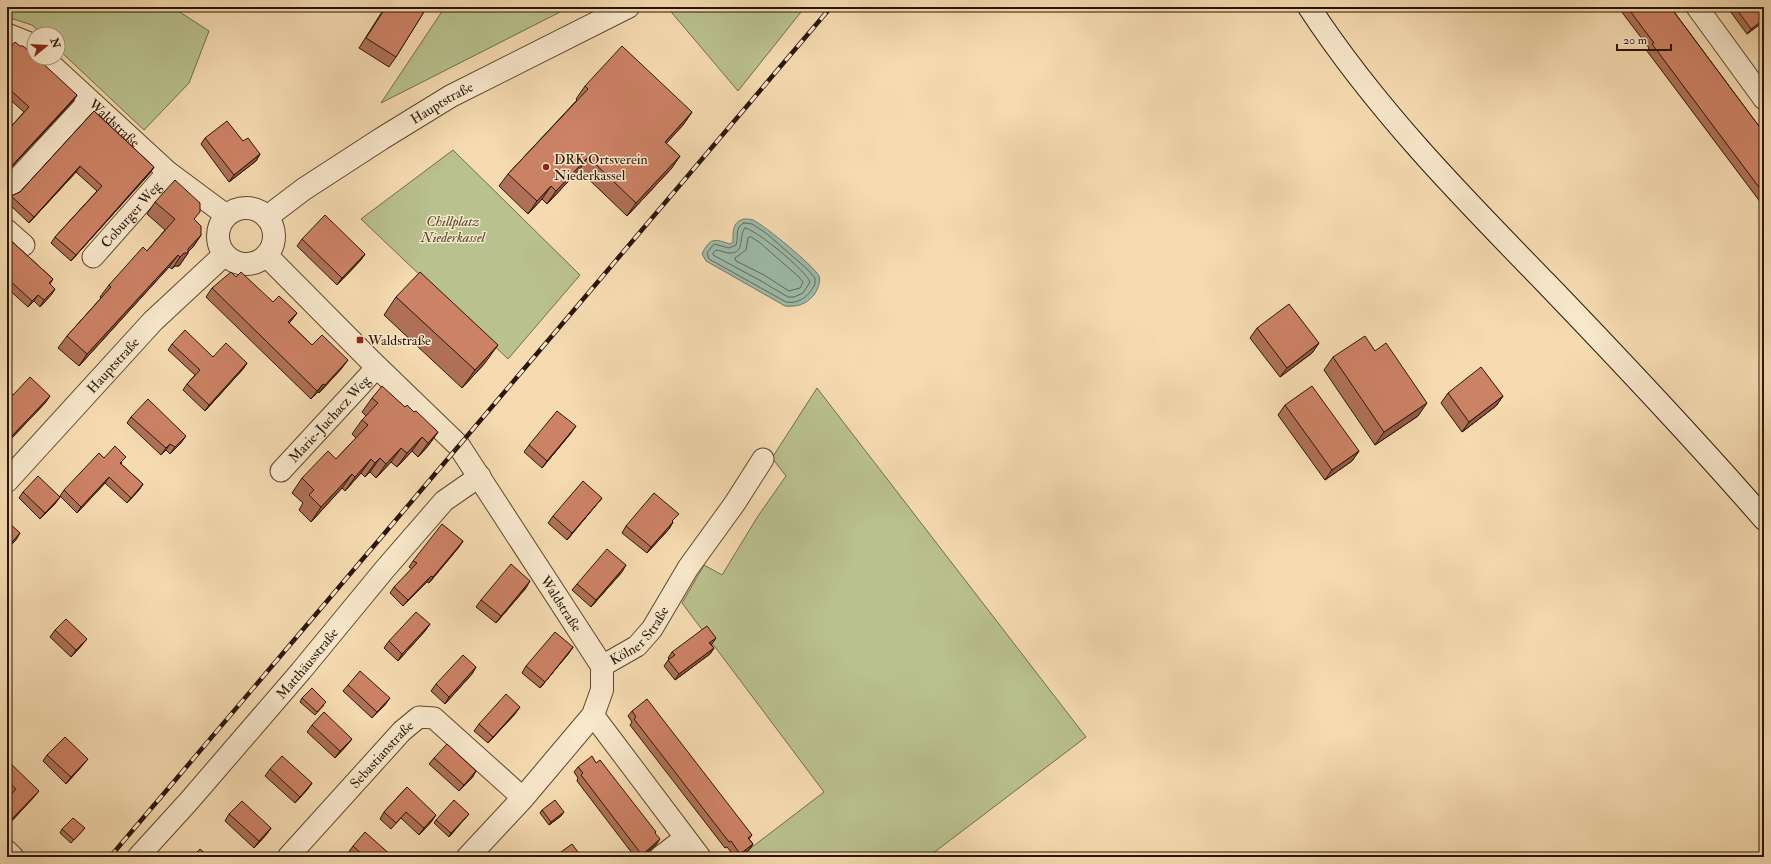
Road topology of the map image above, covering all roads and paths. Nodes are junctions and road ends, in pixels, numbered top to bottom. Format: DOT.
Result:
graph roads {
  1 [pos="628,7"];
  2 [pos="1309,7"];
  3 [pos="1698,7"];
  4 [pos="7,34"];
  5 [pos="26,42"];
  6 [pos="52,66"];
  7 [pos="1764,99"];
  8 [pos="89,101"];
  9 [pos="168,172"];
  10 [pos="7,190"];
  11 [pos="226,215"];
  12 [pos="267,217"];
  13 [pos="7,230"];
  14 [pos="24,245"];
  15 [pos="224,255"];
  16 [pos="267,256"];
  17 [pos="93,257"];
  18 [pos="377,367"];
  19 [pos="763,459"];
  20 [pos="281,471"];
  21 [pos="480,476"];
  22 [pos="7,481"];
  23 [pos="1764,519"];
  24 [pos="602,666"];
  25 [pos="592,715"];
  26 [pos="523,798"];
  27 [pos="685,838"];
  28 [pos="7,851"];
  29 [pos="13,857"];
  30 [pos="138,857"];
  31 [pos="288,857"];
  32 [pos="468,857"];
  33 [pos="660,857"];
  34 [pos="700,857"];
  1 -- 12 [label="street, Hauptstraße"];
  2 -- 23 [label="street"];
  3 -- 7 [label="street"];
  4 -- 5 [label="street"];
  6 -- 8 [label="street, Waldstraße"];
  8 -- 9 [label="street, Waldstraße"];
  8 -- 10 [label="street"];
  9 -- 11 [label="street, Waldstraße"];
  9 -- 17 [label="street, Coburger Weg"];
  11 -- 12 [label="street"];
  11 -- 15 [label="street"];
  12 -- 16 [label="street"];
  13 -- 14 [label="street"];
  15 -- 16 [label="street"];
  15 -- 22 [label="street, Hauptstraße"];
  16 -- 18 [label="street, Waldstraße"];
  18 -- 20 [label="street, Marie-Juchacz Weg"];
  18 -- 21 [label="street, Waldstraße"];
  19 -- 24 [label="street, Kölner Straße"];
  21 -- 24 [label="street, Waldstraße"];
  21 -- 30 [label="street, Matthäusstraße"];
  24 -- 25 [label="street, Kölner Straße"];
  25 -- 26 [label="street, Kölner Straße"];
  25 -- 27 [label="street"];
  26 -- 31 [label="street, Sebastianstraße"];
  26 -- 32 [label="street, Kölner Straße"];
  27 -- 33 [label="street"];
  27 -- 34 [label="street"];
  28 -- 29 [label="street"];
}
